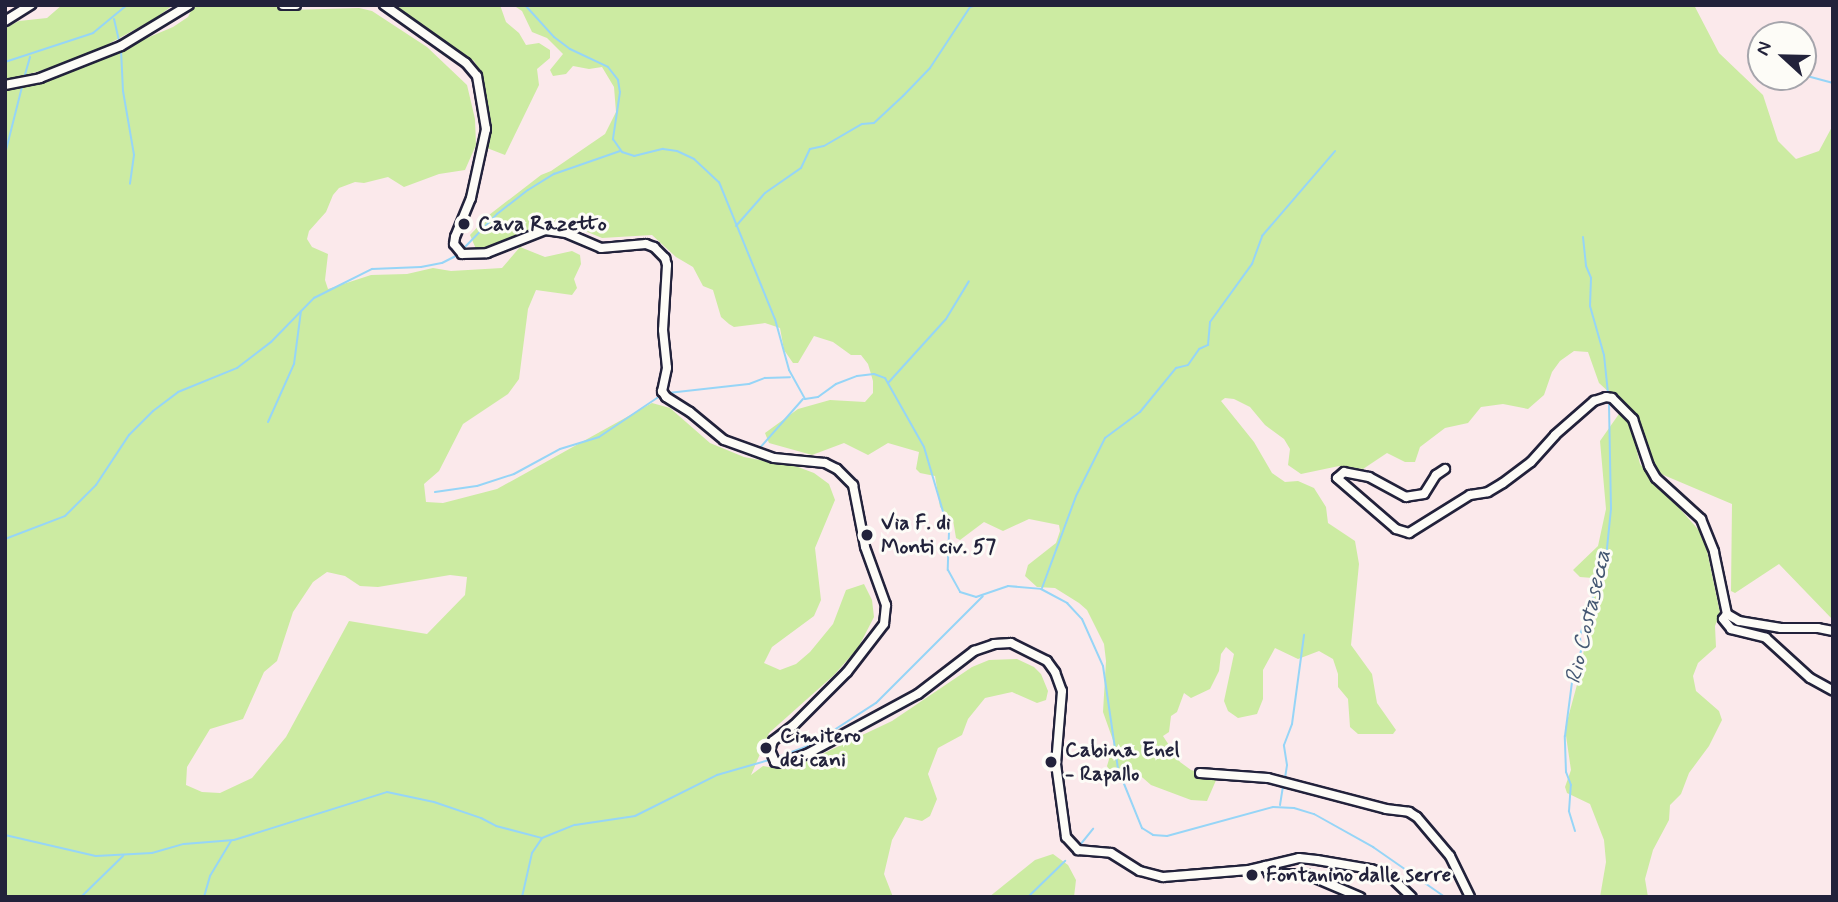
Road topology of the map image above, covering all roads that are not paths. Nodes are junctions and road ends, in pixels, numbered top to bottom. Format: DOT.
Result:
graph roads {
  1 [pos="31,5"];
  2 [pos="188,5"];
  3 [pos="283,5"];
  4 [pos="296,5"];
  5 [pos="384,5"];
  6 [pos="5,21"];
  7 [pos="5,85"];
  8 [pos="1445,469"];
  9 [pos="1727,614"];
  10 [pos="1833,631"];
  11 [pos="1833,691"];
  12 [pos="1200,773"];
  13 [pos="1265,866"];
  14 [pos="1360,897"];
  15 [pos="1412,897"];
  16 [pos="1470,897"];
  1 -- 6 [label="street"];
  2 -- 7 [label="street"];
  3 -- 4 [label="street"];
  5 -- 13 [label="street"];
  8 -- 9 [label="street"];
  9 -- 10 [label="street"];
  9 -- 11 [label="street"];
  12 -- 16 [label="street"];
  13 -- 14 [label="street"];
  13 -- 15 [label="street"];
}
